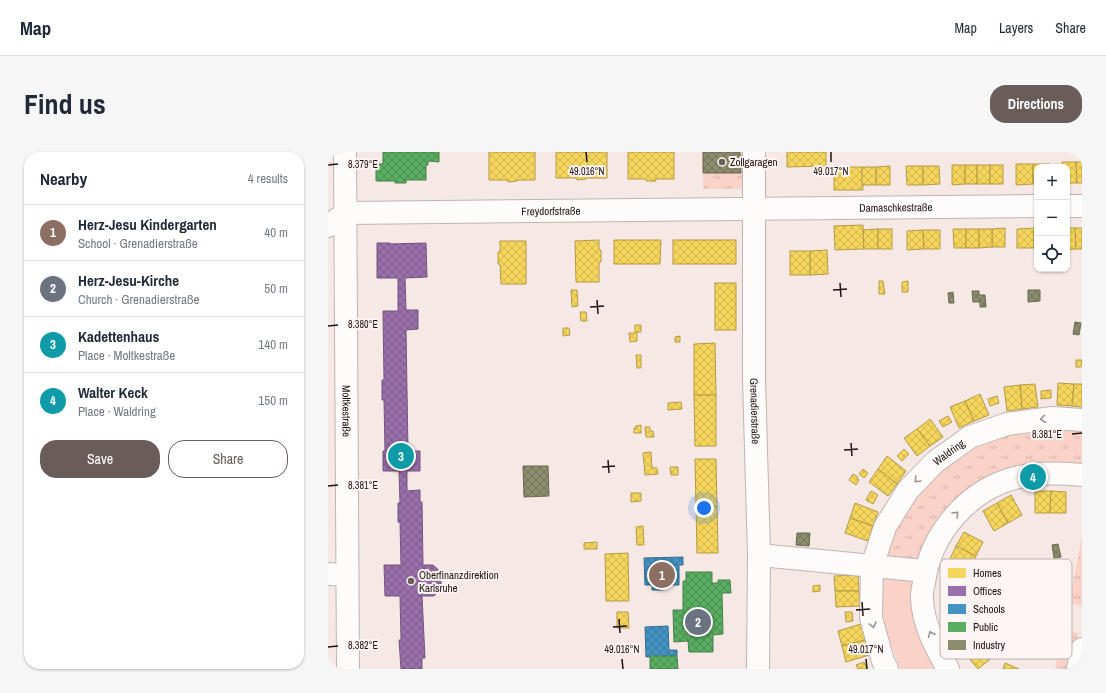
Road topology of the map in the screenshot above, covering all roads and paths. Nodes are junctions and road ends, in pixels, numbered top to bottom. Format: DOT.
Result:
graph roads {
  1 [pos="345,152"];
  2 [pos="754,152"];
  3 [pos="1034,206"];
  4 [pos="1070,206"];
  5 [pos="1082,206"];
  6 [pos="755,209"];
  7 [pos="346,213"];
  8 [pos="328,226"];
  9 [pos="1082,420"];
  10 [pos="1082,475"];
  11 [pos="759,555"];
  12 [pos="872,566"];
  13 [pos="925,570"];
  14 [pos="338,574"];
  15 [pos="1082,649"];
  16 [pos="940,654"];
  17 [pos="943,659"];
  18 [pos="348,669"];
  19 [pos="758,669"];
  20 [pos="887,669"];
  21 [pos="948,669"];
  22 [pos="1078,669"];
  1 -- 7 [label="street, Moltkestraße"];
  2 -- 6 [label="street, Grenadierstraße"];
  3 -- 6 [label="street, Damaschkestraße"];
  4 -- 5 [label="street"];
  6 -- 7 [label="street, Freydorfstraße"];
  6 -- 11 [label="street, Grenadierstraße"];
  7 -- 8 [label="street"];
  7 -- 14 [label="street, Moltkestraße"];
  9 -- 12 [label="street, Waldring, one-way"];
  13 -- 10 [label="street, one-way"];
  11 -- 12 [label="street"];
  11 -- 19 [label="street, Grenadierstraße"];
  12 -- 13 [label="street"];
  12 -- 20 [label="street, Waldring, one-way"];
  16 -- 13 [label="street, one-way"];
  14 -- 18 [label="street, Moltkestraße"];
  15 -- 22 [label="street"];
  21 -- 17 [label="street, one-way"];
}
